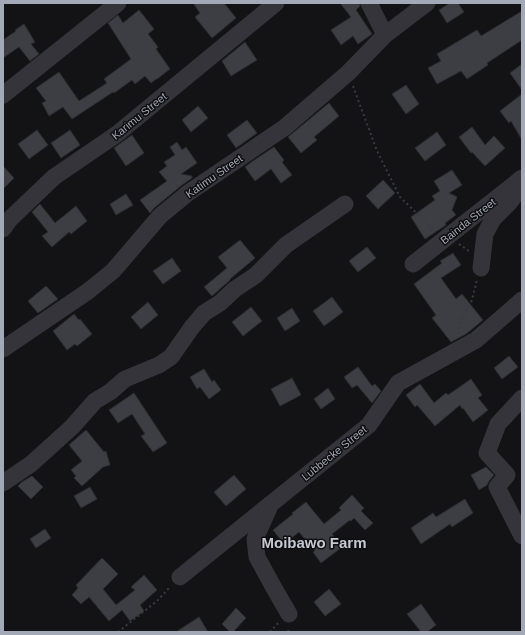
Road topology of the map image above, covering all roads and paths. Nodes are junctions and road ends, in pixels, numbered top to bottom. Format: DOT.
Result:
graph roads {
  1 [pos="118,3"];
  2 [pos="276,3"];
  3 [pos="369,3"];
  4 [pos="427,3"];
  5 [pos="385,35"];
  6 [pos="348,73"];
  7 [pos="3,95"];
  8 [pos="522,178"];
  9 [pos="522,184"];
  10 [pos="345,204"];
  11 [pos="3,229"];
  12 [pos="447,237"];
  13 [pos="413,264"];
  14 [pos="480,268"];
  15 [pos="522,300"];
  16 [pos="3,349"];
  17 [pos="456,351"];
  18 [pos="522,398"];
  19 [pos="3,484"];
  20 [pos="270,504"];
  21 [pos="522,536"];
  22 [pos="180,577"];
  23 [pos="289,614"];
  24 [pos="118,632"];
  1 -- 7 [label="street"];
  2 -- 11 [label="street, Karimu Street"];
  3 -- 5 [label="street"];
  4 -- 5 [label="street, Katimu Street"];
  5 -- 6 [label="street, Katimu Street"];
  6 -- 12 [label="path"];
  6 -- 16 [label="street, Katimu Street"];
  8 -- 12 [label="street, Bainda Street"];
  9 -- 14 [label="street"];
  10 -- 19 [label="street"];
  12 -- 13 [label="street, Bainda Street"];
  12 -- 14 [label="path"];
  14 -- 17 [label="path"];
  15 -- 17 [label="street, Lubbecke Street"];
  17 -- 20 [label="street, Lubbecke Street"];
  18 -- 21 [label="street"];
  20 -- 22 [label="street, Lubbecke Street"];
  20 -- 23 [label="street"];
  22 -- 24 [label="path"];
}
